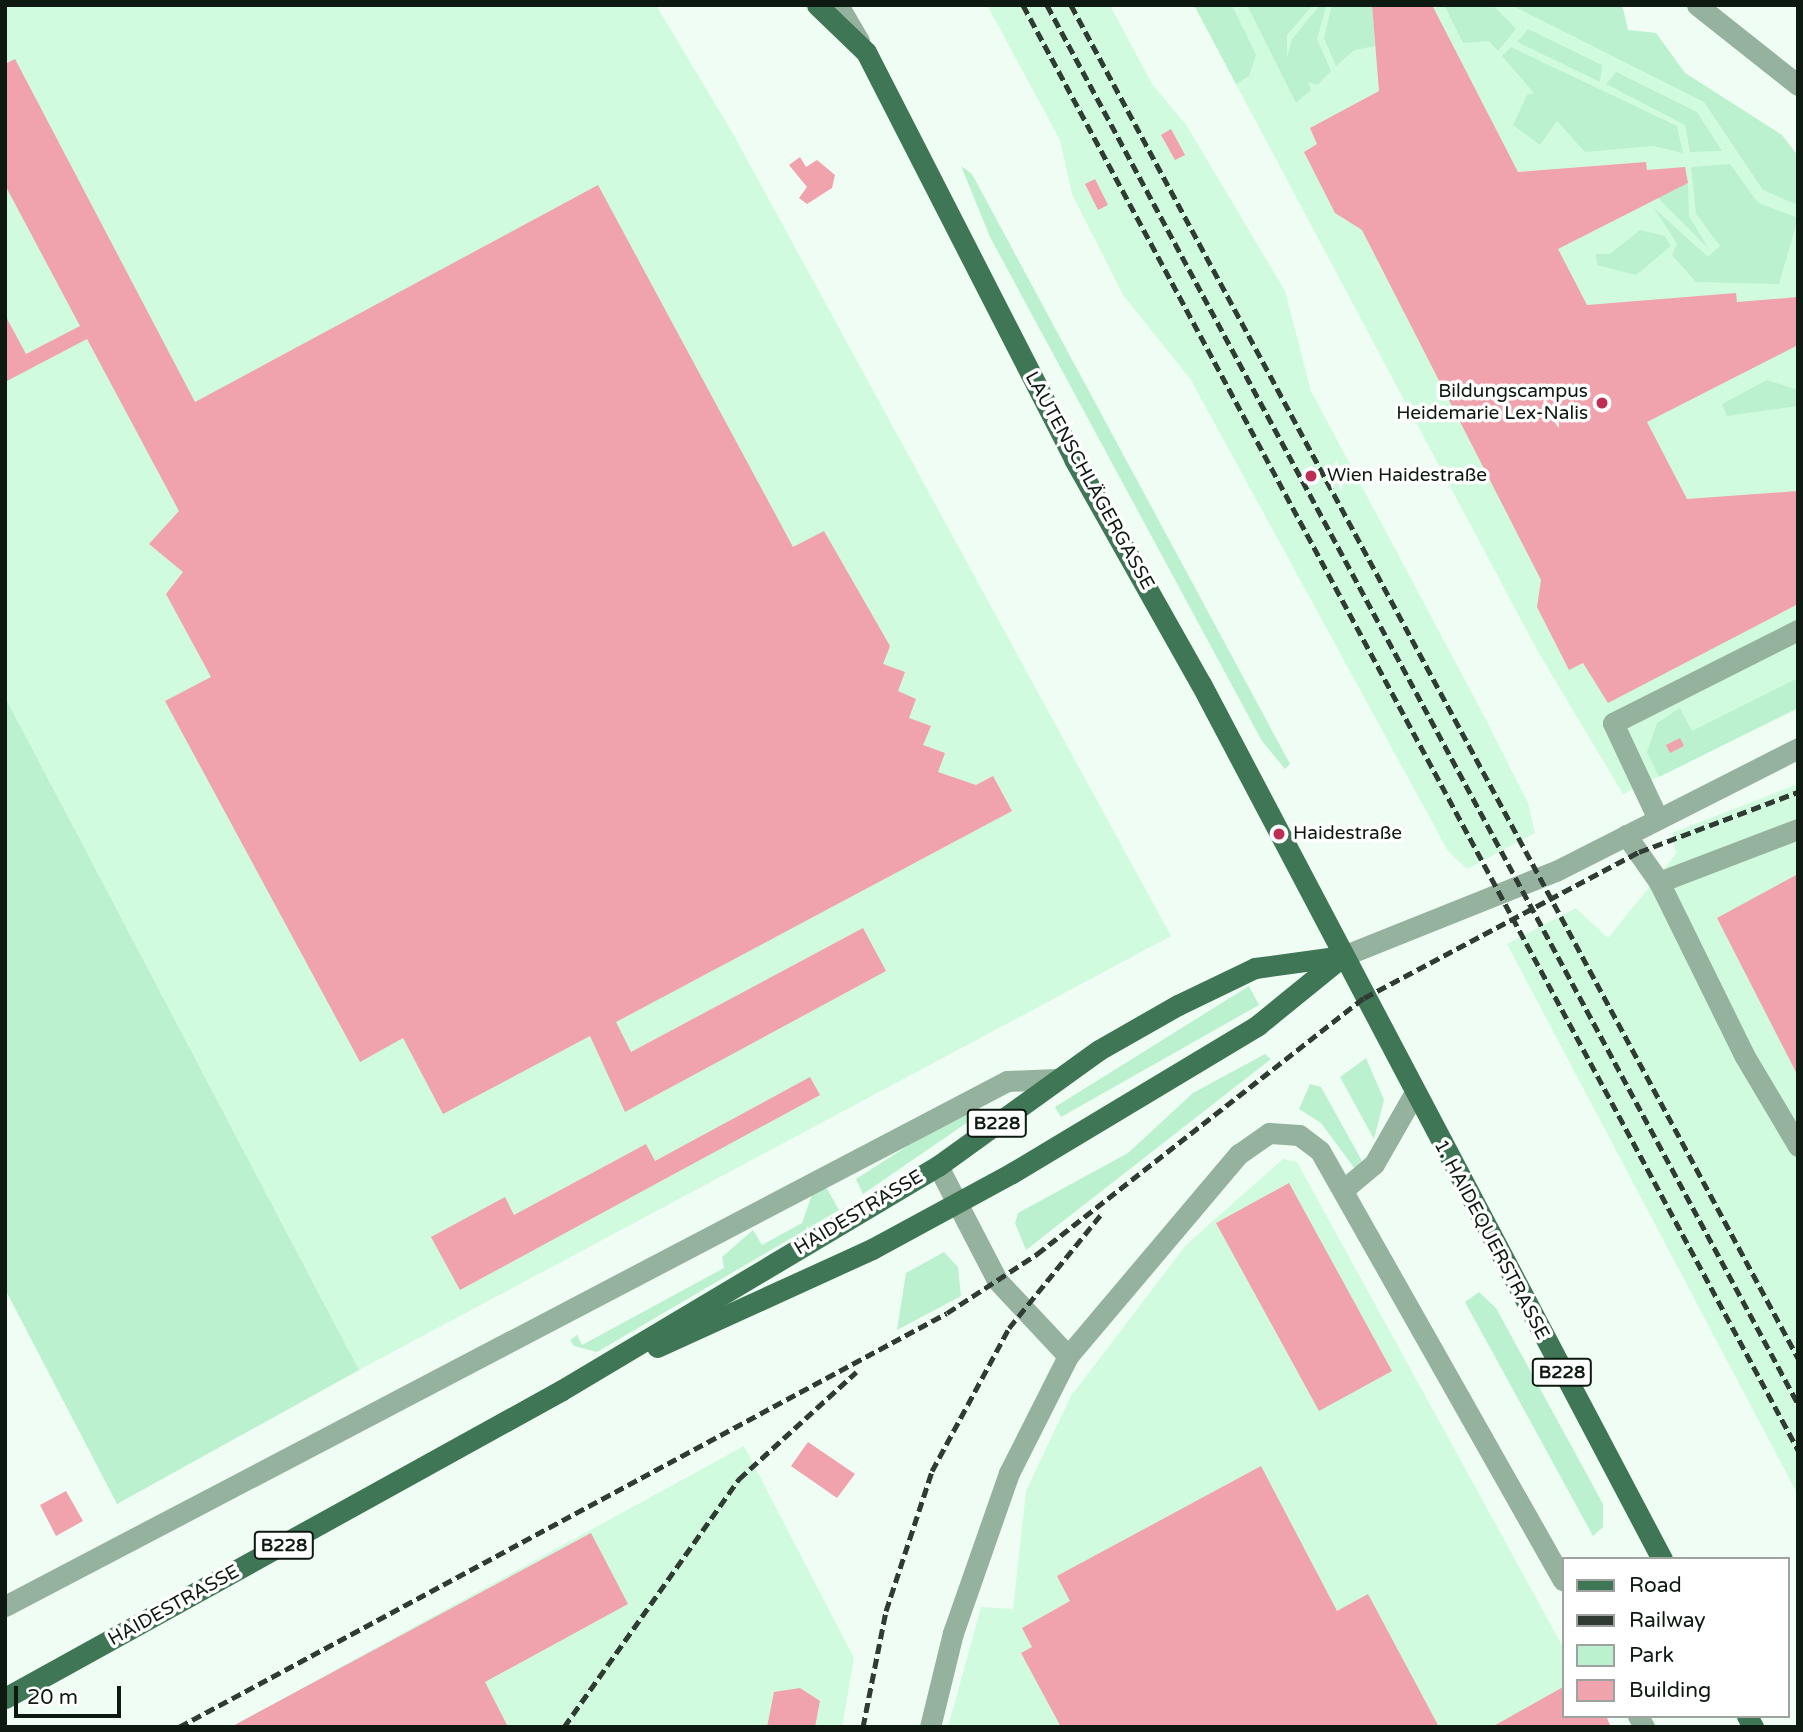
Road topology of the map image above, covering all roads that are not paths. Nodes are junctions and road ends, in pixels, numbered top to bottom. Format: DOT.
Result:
graph roads {
  1 [pos="817,5"];
  2 [pos="838,5"];
  3 [pos="1697,5"];
  4 [pos="866,52"];
  5 [pos="1798,85"];
  6 [pos="1798,630"];
  7 [pos="1798,748"];
  8 [pos="1658,819"];
  9 [pos="1798,829"];
  10 [pos="1626,835"];
  11 [pos="1659,882"];
  12 [pos="1343,956"];
  13 [pos="1056,1079"];
  14 [pos="1413,1096"];
  15 [pos="1798,1146"];
  16 [pos="938,1166"];
  17 [pos="1343,1190"];
  18 [pos="957,1203"];
  19 [pos="1068,1356"];
  20 [pos="562,1390"];
  21 [pos="1661,1557"];
  22 [pos="1562,1578"];
  23 [pos="5,1606"];
  24 [pos="5,1698"];
  25 [pos="930,1727"];
  1 -- 4 [label="main road"];
  2 -- 4 [label="street, LAUTENSCHLÄGERGASSE"];
  3 -- 5 [label="street"];
  4 -- 12 [label="main road, LAUTENSCHLÄGERGASSE"];
  6 -- 8 [label="street"];
  7 -- 8 [label="street, HAIDESTRASSE"];
  8 -- 10 [label="street, HAIDESTRASSE"];
  9 -- 11 [label="street"];
  10 -- 11 [label="street"];
  10 -- 12 [label="street, HAIDESTRASSE"];
  11 -- 15 [label="street"];
  12 -- 13 [label="main road, HAIDESTRASSE / B228"];
  12 -- 14 [label="main road, 1. HAIDEQUERSTRASSE / B228"];
  12 -- 18 [label="main road, HAIDESTRASSE / B228"];
  13 -- 16 [label="main road, HAIDESTRASSE / B228"];
  13 -- 23 [label="street"];
  14 -- 17 [label="street"];
  14 -- 21 [label="main road, 1. HAIDEQUERSTRASSE / B228"];
  16 -- 18 [label="street"];
  16 -- 20 [label="main road, HAIDESTRASSE / B228"];
  17 -- 19 [label="street"];
  17 -- 22 [label="street"];
  18 -- 19 [label="street"];
  18 -- 20 [label="main road, HAIDESTRASSE / B228"];
  19 -- 25 [label="street"];
  20 -- 24 [label="main road, HAIDESTRASSE / B228"];
}
